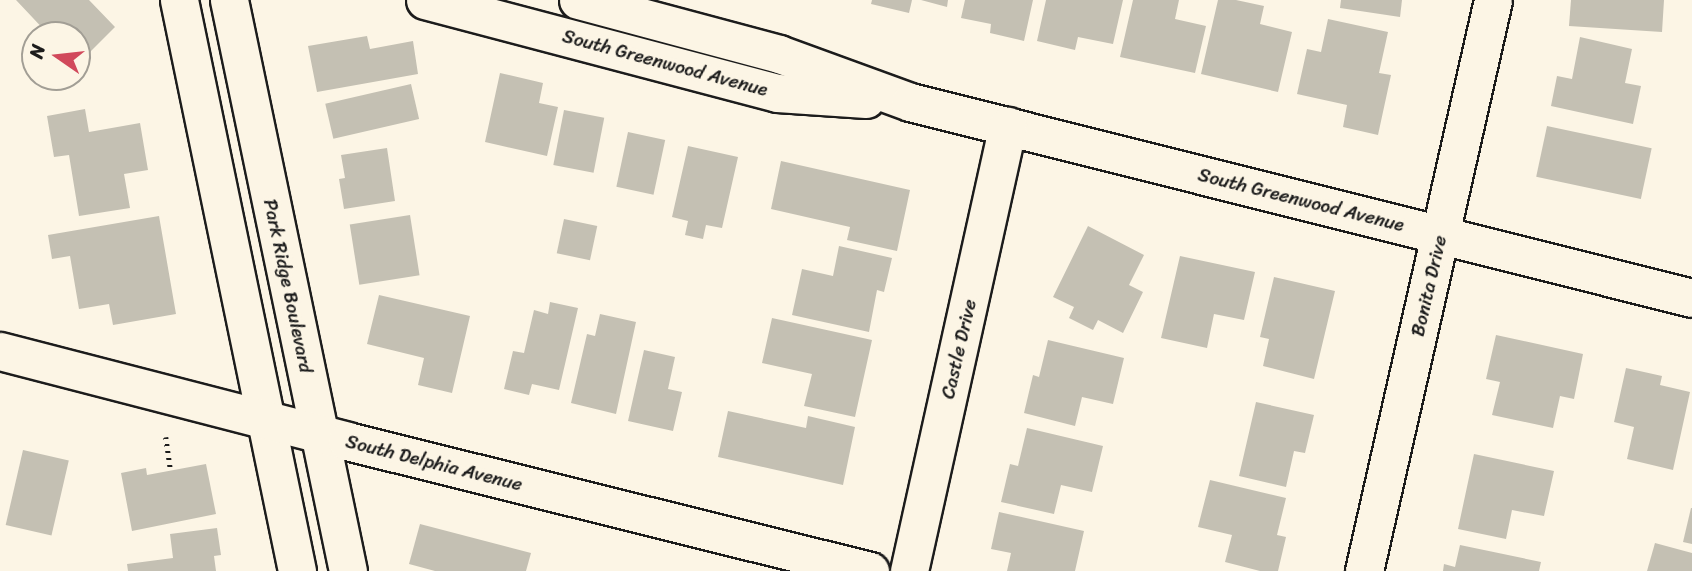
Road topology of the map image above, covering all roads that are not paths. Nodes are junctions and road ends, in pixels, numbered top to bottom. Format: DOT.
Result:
graph roads {
  1 [pos="179,0"];
  2 [pos="229,0"];
  3 [pos="425,0"];
  4 [pos="578,0"];
  5 [pos="1493,0"];
  6 [pos="910,102"];
  7 [pos="1008,126"];
  8 [pos="1440,235"];
  9 [pos="1692,298"];
  10 [pos="0,351"];
  11 [pos="266,419"];
  12 [pos="318,433"];
  13 [pos="298,571"];
  14 [pos="348,571"];
  15 [pos="870,571"];
  16 [pos="909,571"];
  17 [pos="1364,571"];
  1 -- 11 [label="street"];
  2 -- 12 [label="street, Park Ridge Boulevard"];
  3 -- 6 [label="street, South Greenwood Avenue"];
  4 -- 6 [label="street, South Greenwood Avenue"];
  5 -- 8 [label="street, Bonita Drive"];
  6 -- 7 [label="street, South Greenwood Avenue"];
  7 -- 8 [label="street, South Greenwood Avenue"];
  7 -- 16 [label="street, Castle Drive"];
  8 -- 9 [label="street, South Greenwood Avenue"];
  8 -- 17 [label="street, Bonita Drive"];
  10 -- 11 [label="street, South Delphia Avenue"];
  11 -- 12 [label="street, South Delphia Avenue"];
  11 -- 13 [label="street"];
  12 -- 14 [label="street, Park Ridge Boulevard"];
  12 -- 15 [label="street, South Delphia Avenue"];
}
